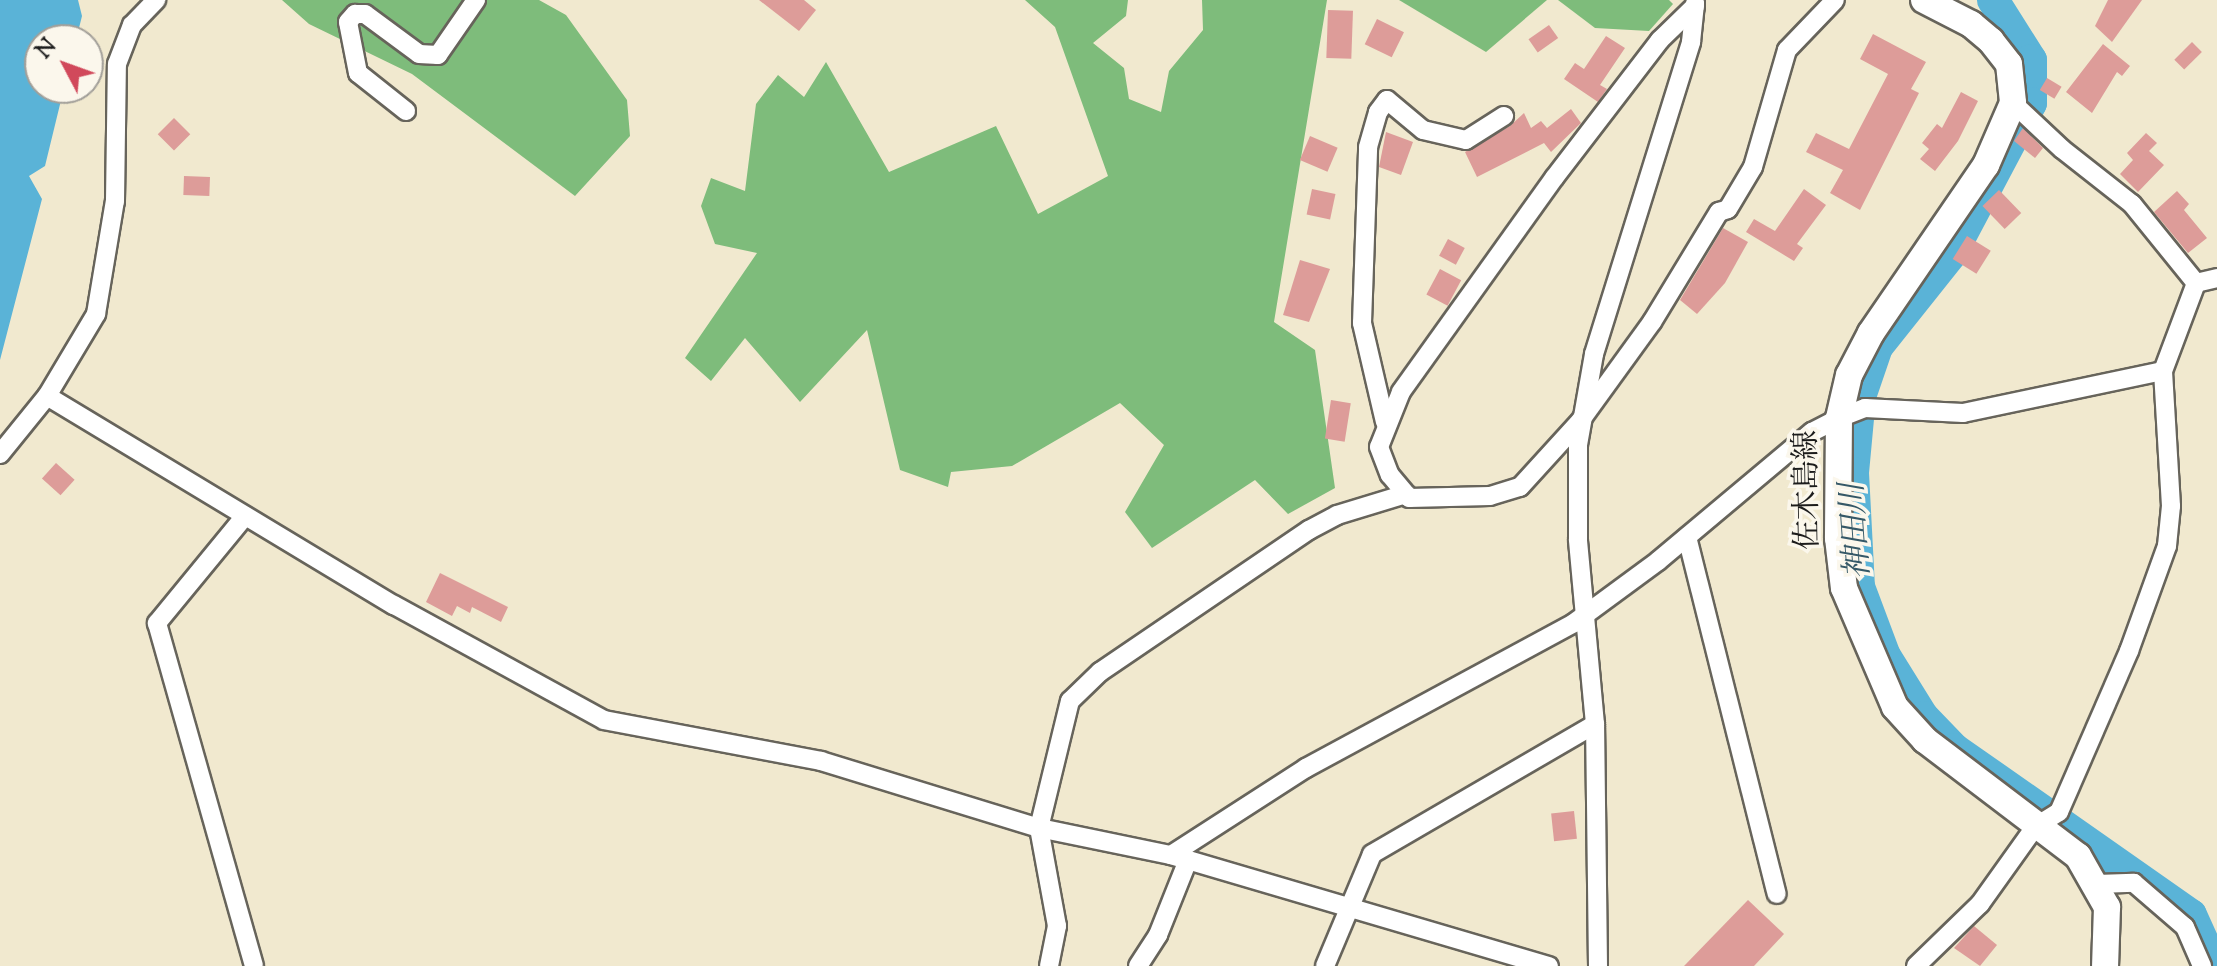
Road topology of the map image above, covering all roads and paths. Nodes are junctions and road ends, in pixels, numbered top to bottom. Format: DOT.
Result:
graph roads {
  1 [pos="156,0"];
  2 [pos="476,0"];
  3 [pos="1835,0"];
  4 [pos="1924,0"];
  5 [pos="1695,3"];
  6 [pos="1951,6"];
  7 [pos="2013,103"];
  8 [pos="406,111"];
  9 [pos="1504,116"];
  10 [pos="2217,278"];
  11 [pos="2196,283"];
  12 [pos="2163,371"];
  13 [pos="47,396"];
  14 [pos="1839,418"];
  15 [pos="1581,420"];
  16 [pos="1385,422"];
  17 [pos="0,454"];
  18 [pos="1406,494"];
  19 [pos="245,516"];
  20 [pos="1687,537"];
  21 [pos="1588,612"];
  22 [pos="1595,724"];
  23 [pos="2035,827"];
  24 [pos="1039,828"];
  25 [pos="1180,858"];
  26 [pos="2097,884"];
  27 [pos="1777,894"];
  28 [pos="1350,905"];
  29 [pos="254,966"];
  30 [pos="1049,966"];
  31 [pos="1138,966"];
  32 [pos="1325,966"];
  33 [pos="1549,966"];
  34 [pos="1578,966"];
  35 [pos="1599,966"];
  36 [pos="1916,966"];
  37 [pos="2105,966"];
  38 [pos="2202,966"];
  1 -- 13 [label="street"];
  2 -- 8 [label="street"];
  3 -- 15 [label="street"];
  4 -- 6 [label="main road, 佐木島線"];
  5 -- 15 [label="street"];
  5 -- 16 [label="street"];
  6 -- 7 [label="main road, 佐木島線"];
  7 -- 11 [label="street"];
  7 -- 14 [label="main road, 佐木島線"];
  9 -- 16 [label="street"];
  10 -- 11 [label="street"];
  11 -- 12 [label="street"];
  12 -- 14 [label="street"];
  12 -- 23 [label="street"];
  13 -- 17 [label="street"];
  13 -- 19 [label="street"];
  14 -- 20 [label="street"];
  14 -- 23 [label="main road, 佐木島線"];
  15 -- 18 [label="street"];
  15 -- 21 [label="street"];
  16 -- 18 [label="street"];
  18 -- 24 [label="street"];
  19 -- 24 [label="street"];
  19 -- 29 [label="street"];
  20 -- 21 [label="street"];
  20 -- 27 [label="street"];
  21 -- 22 [label="street"];
  21 -- 25 [label="street"];
  22 -- 28 [label="street"];
  22 -- 35 [label="street"];
  23 -- 26 [label="main road, 佐木島線"];
  23 -- 36 [label="street"];
  24 -- 25 [label="street"];
  24 -- 30 [label="street"];
  25 -- 28 [label="street"];
  25 -- 31 [label="street"];
  26 -- 37 [label="main road, 佐木島線"];
  26 -- 38 [label="street"];
  28 -- 32 [label="street"];
  28 -- 33 [label="street"];
  34 -- 35 [label="street"];
}
